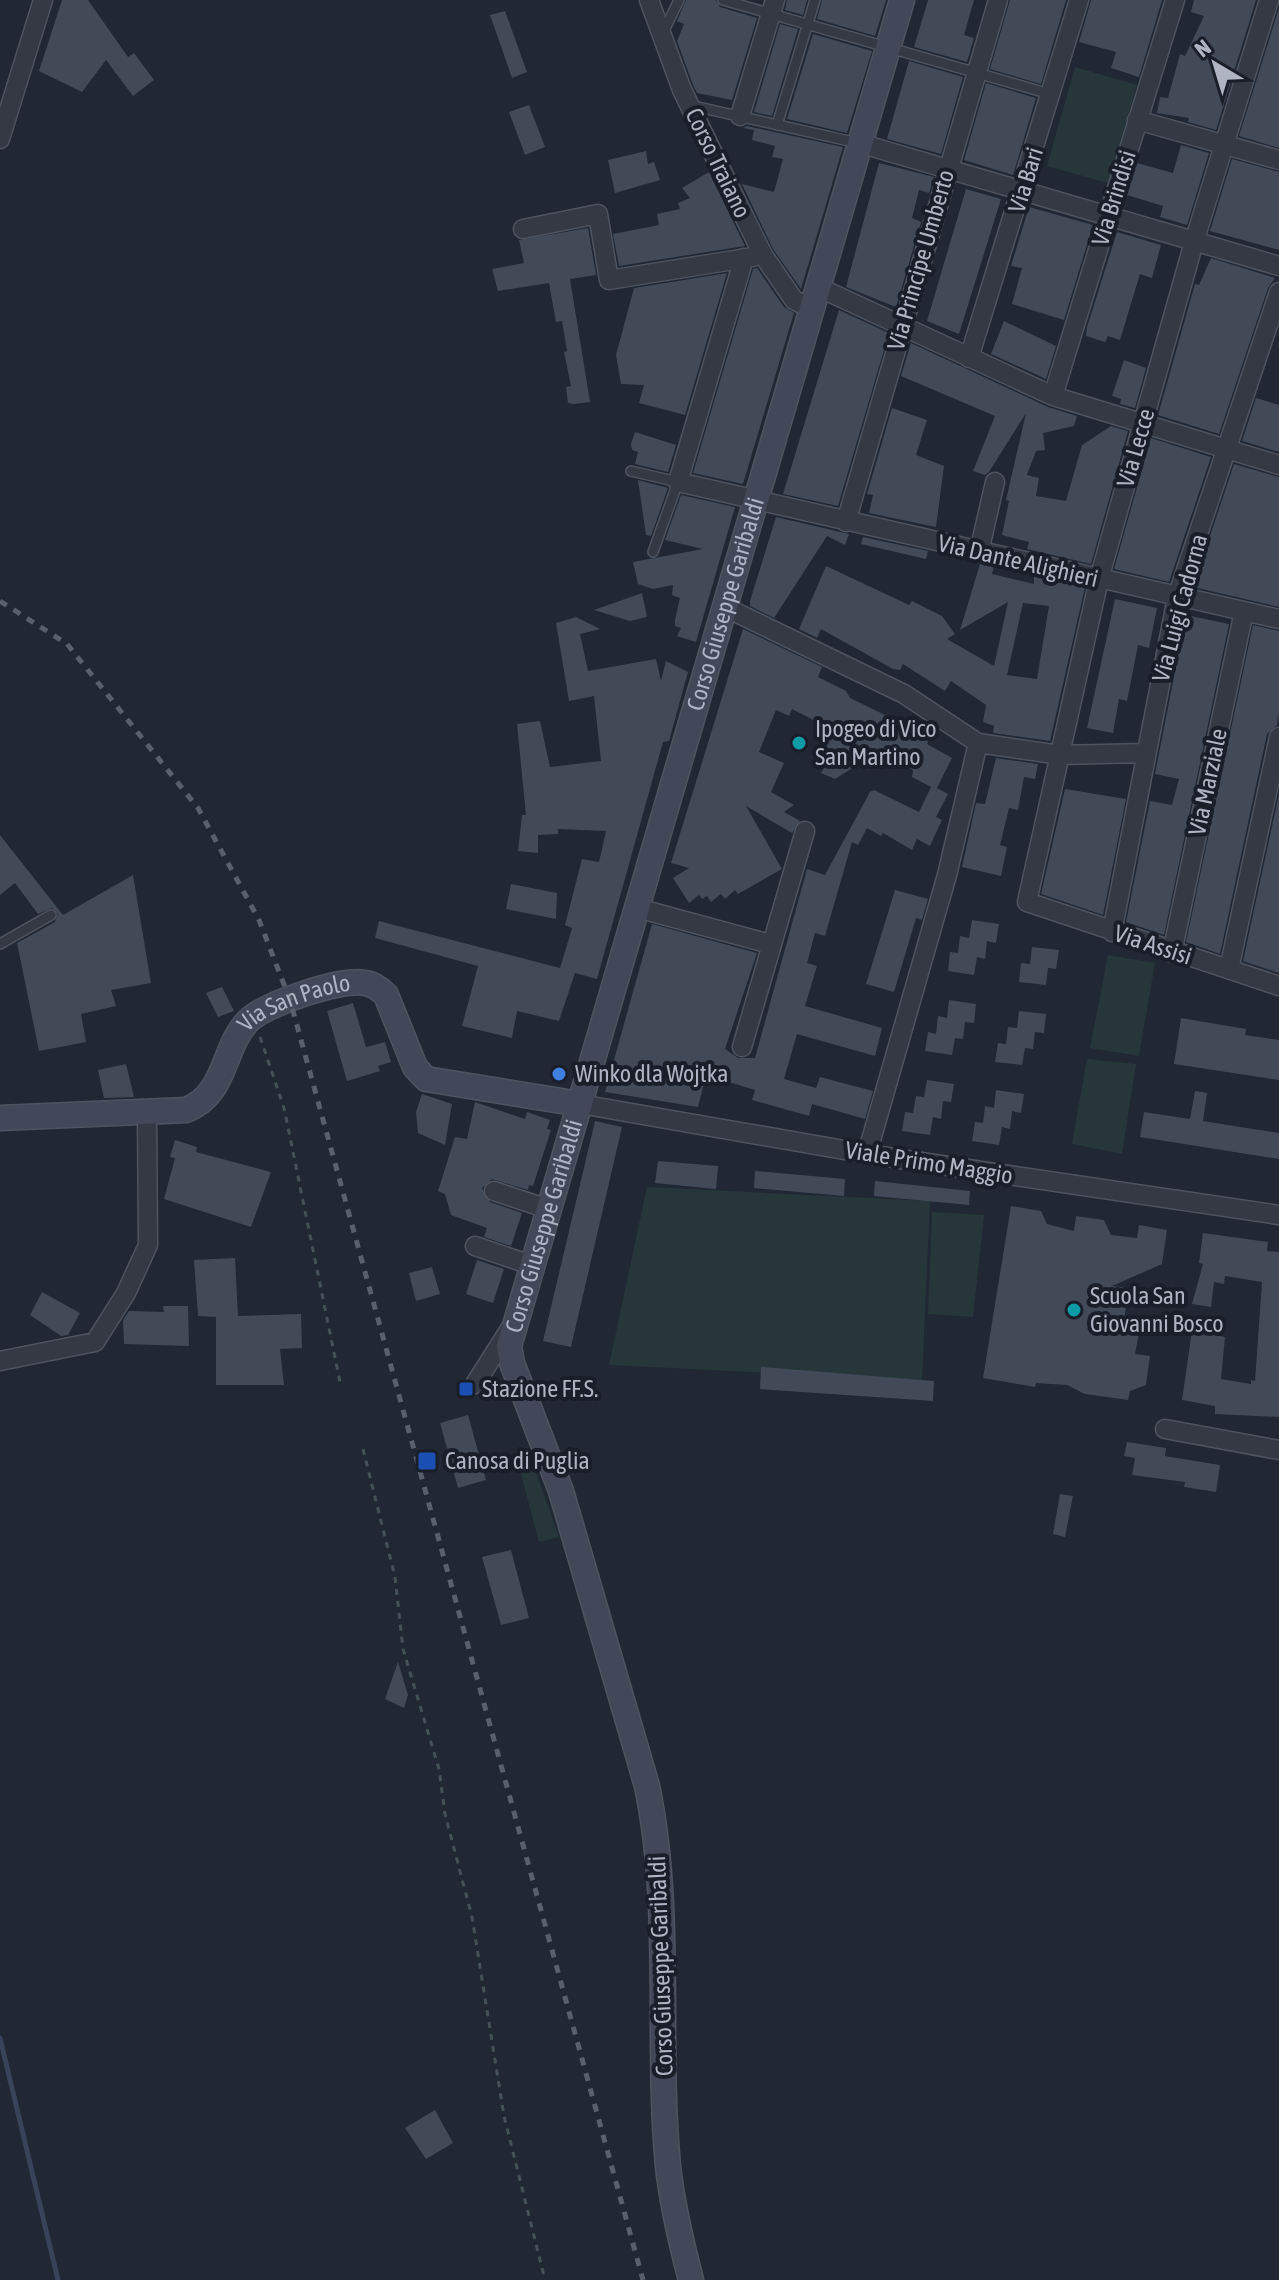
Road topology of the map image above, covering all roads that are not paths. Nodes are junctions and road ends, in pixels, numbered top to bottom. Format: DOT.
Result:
graph roads {
  1 [pos="43,0"];
  2 [pos="649,0"];
  3 [pos="679,0"];
  4 [pos="723,0"];
  5 [pos="815,0"];
  6 [pos="902,0"];
  7 [pos="998,0"];
  8 [pos="1079,0"];
  9 [pos="1175,0"];
  10 [pos="1269,0"];
  11 [pos="773,8"];
  12 [pos="808,26"];
  13 [pos="661,37"];
  14 [pos="885,49"];
  15 [pos="976,72"];
  16 [pos="1052,94"];
  17 [pos="689,105"];
  18 [pos="740,116"];
  19 [pos="1137,120"];
  20 [pos="777,125"];
  21 [pos="0,139"];
  22 [pos="859,143"];
  23 [pos="1224,145"];
  24 [pos="1279,160"];
  25 [pos="947,169"];
  26 [pos="1023,192"];
  27 [pos="1108,217"];
  28 [pos="523,229"];
  29 [pos="1194,242"];
  30 [pos="763,255"];
  31 [pos="744,258"];
  32 [pos="1279,266"];
  33 [pos="1279,292"];
  34 [pos="815,298"];
  35 [pos="901,328"];
  36 [pos="969,358"];
  37 [pos="1053,396"];
  38 [pos="1142,425"];
  39 [pos="1226,451"];
  40 [pos="1279,465"];
  41 [pos="631,471"];
  42 [pos="678,482"];
  43 [pos="995,482"];
  44 [pos="756,501"];
  45 [pos="846,522"];
  46 [pos="653,552"];
  47 [pos="979,552"];
  48 [pos="1099,579"];
  49 [pos="1177,597"];
  50 [pos="725,607"];
  51 [pos="1244,611"];
  52 [pos="1279,619"];
  53 [pos="1279,737"];
  54 [pos="978,743"];
  55 [pos="1145,753"];
  56 [pos="1060,755"];
  57 [pos="805,831"];
  58 [pos="1027,902"];
  59 [pos="637,908"];
  60 [pos="51,915"];
  61 [pos="1112,932"];
  62 [pos="0,944"];
  63 [pos="770,944"];
  64 [pos="1172,953"];
  65 [pos="1229,969"];
  66 [pos="1279,986"];
  67 [pos="742,1047"];
  68 [pos="580,1104"];
  69 [pos="147,1113"];
  70 [pos="0,1118"];
  71 [pos="867,1154"];
  72 [pos="494,1191"];
  73 [pos="548,1209"];
  74 [pos="1279,1215"];
  75 [pos="475,1246"];
  76 [pos="531,1265"];
  77 [pos="513,1323"];
  78 [pos="0,1361"];
  79 [pos="475,1384"];
  80 [pos="1165,1429"];
  81 [pos="1279,1450"];
  82 [pos="691,2280"];
  1 -- 21 [label="street"];
  2 -- 13 [label="street, Corso Traiano"];
  3 -- 13 [label="lane"];
  4 -- 11 [label="lane"];
  5 -- 12 [label="lane"];
  6 -- 14 [label="street, Corso Giuseppe Garibaldi"];
  7 -- 15 [label="street, Via Principe Umberto"];
  8 -- 16 [label="street, Via Bari"];
  9 -- 19 [label="street, Via Brindisi"];
  10 -- 23 [label="street, Via Lecce"];
  11 -- 12 [label="lane"];
  11 -- 18 [label="street"];
  12 -- 14 [label="lane"];
  12 -- 20 [label="lane"];
  13 -- 17 [label="street, Corso Traiano"];
  14 -- 15 [label="lane"];
  14 -- 22 [label="street, Corso Giuseppe Garibaldi"];
  15 -- 16 [label="lane"];
  15 -- 25 [label="street, Via Principe Umberto"];
  16 -- 26 [label="street, Via Bari"];
  17 -- 18 [label="lane"];
  17 -- 30 [label="street, Corso Traiano"];
  18 -- 20 [label="lane"];
  19 -- 23 [label="street"];
  19 -- 27 [label="street, Via Brindisi"];
  20 -- 22 [label="lane"];
  22 -- 25 [label="street"];
  22 -- 34 [label="street, Corso Giuseppe Garibaldi"];
  23 -- 24 [label="street"];
  23 -- 29 [label="street, Via Lecce"];
  25 -- 26 [label="street"];
  25 -- 35 [label="street, Via Principe Umberto"];
  26 -- 27 [label="street"];
  26 -- 36 [label="street, Via Bari"];
  27 -- 29 [label="street"];
  27 -- 37 [label="street, Via Brindisi"];
  28 -- 31 [label="street"];
  29 -- 32 [label="street"];
  29 -- 38 [label="street, Via Lecce"];
  30 -- 31 [label="street"];
  30 -- 34 [label="street, Corso Traiano"];
  31 -- 42 [label="street"];
  33 -- 39 [label="street, Via Luigi Cadorna"];
  34 -- 35 [label="street, Corso Traiano"];
  34 -- 44 [label="street, Corso Giuseppe Garibaldi"];
  35 -- 36 [label="street, Corso Traiano"];
  35 -- 45 [label="street, Via Principe Umberto"];
  36 -- 37 [label="street, Corso Traiano"];
  37 -- 38 [label="street, Corso Traiano"];
  38 -- 39 [label="street, Corso Traiano"];
  38 -- 48 [label="street, Via Lecce"];
  39 -- 40 [label="street, Corso Traiano"];
  39 -- 49 [label="street, Via Luigi Cadorna"];
  41 -- 42 [label="lane"];
  42 -- 44 [label="street, Via Dante Alighieri"];
  42 -- 46 [label="lane"];
  43 -- 47 [label="street"];
  44 -- 45 [label="street, Via Dante Alighieri"];
  44 -- 50 [label="street, Corso Giuseppe Garibaldi"];
  45 -- 47 [label="street, Via Dante Alighieri"];
  47 -- 48 [label="street, Via Dante Alighieri"];
  48 -- 49 [label="street, Via Dante Alighieri"];
  48 -- 56 [label="street, Via Lecce"];
  49 -- 51 [label="street, Via Dante Alighieri"];
  49 -- 55 [label="street, Via Luigi Cadorna"];
  50 -- 54 [label="street"];
  50 -- 59 [label="street, Corso Giuseppe Garibaldi"];
  51 -- 52 [label="street, Via Dante Alighieri"];
  51 -- 64 [label="street, Via Marziale"];
  53 -- 65 [label="street"];
  54 -- 56 [label="street"];
  54 -- 71 [label="street"];
  55 -- 56 [label="street"];
  55 -- 61 [label="street, Via Luigi Cadorna"];
  56 -- 58 [label="street, Via Lecce"];
  57 -- 63 [label="street"];
  58 -- 61 [label="street, Via Assisi"];
  59 -- 63 [label="street"];
  59 -- 68 [label="street, Corso Giuseppe Garibaldi"];
  60 -- 62 [label="lane"];
  61 -- 64 [label="street, Via Assisi"];
  63 -- 67 [label="street"];
  64 -- 65 [label="street, Via Assisi"];
  65 -- 66 [label="street, Via Assisi"];
  68 -- 69 [label="street, Via San Paolo"];
  68 -- 71 [label="street, Viale Primo Maggio"];
  68 -- 73 [label="street, Corso Giuseppe Garibaldi"];
  69 -- 70 [label="street, Via San Paolo"];
  69 -- 78 [label="street"];
  71 -- 74 [label="street, Viale Primo Maggio"];
  72 -- 73 [label="street"];
  73 -- 76 [label="street, Corso Giuseppe Garibaldi"];
  75 -- 76 [label="street"];
  76 -- 77 [label="street, Corso Giuseppe Garibaldi"];
  77 -- 79 [label="street"];
  77 -- 82 [label="street, Corso Giuseppe Garibaldi"];
  80 -- 81 [label="street"];
}
